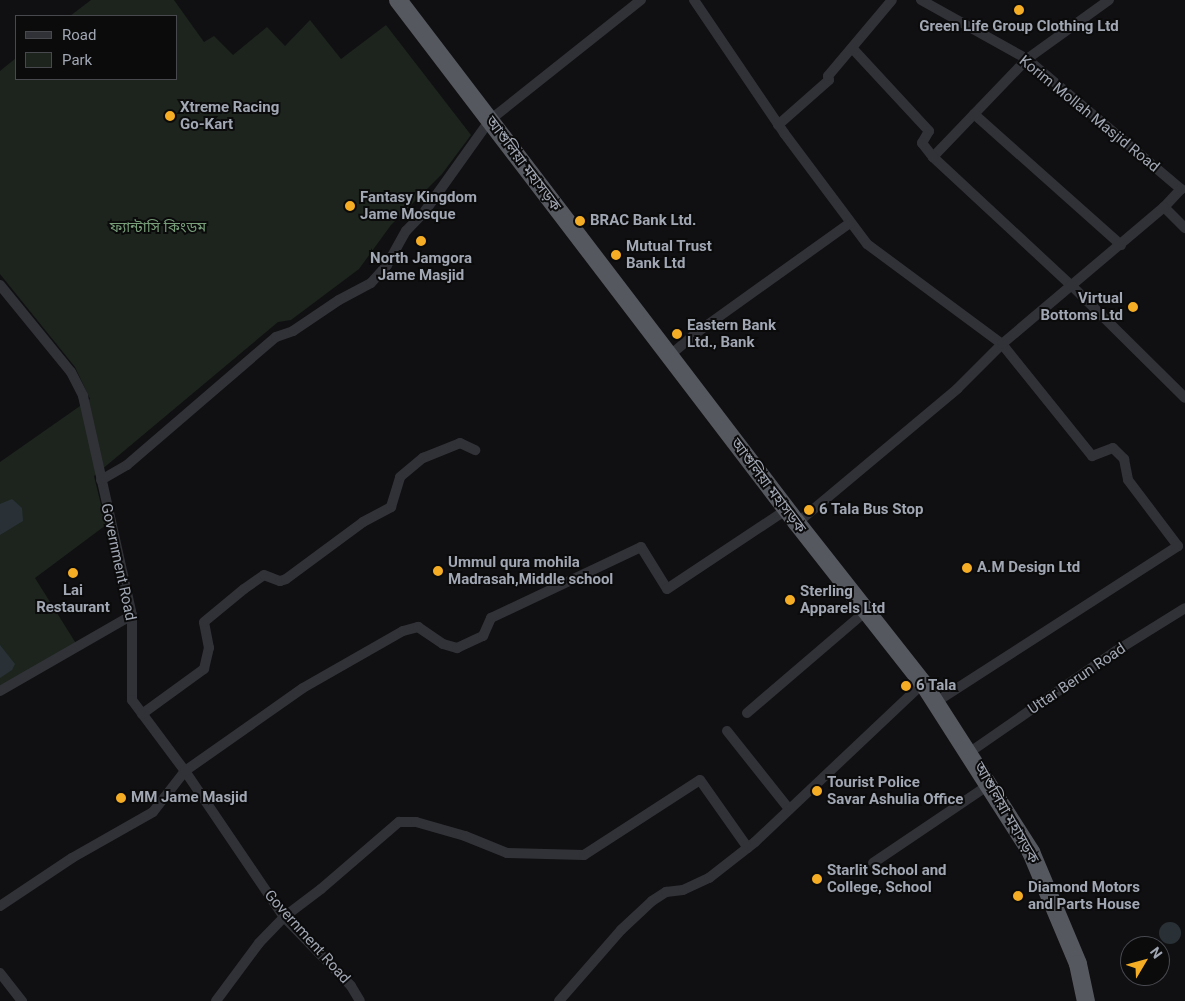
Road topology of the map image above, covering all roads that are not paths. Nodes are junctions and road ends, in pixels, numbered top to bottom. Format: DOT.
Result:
graph roads {
  1 [pos="398,0"];
  2 [pos="641,0"];
  3 [pos="694,0"];
  4 [pos="892,0"];
  5 [pos="921,0"];
  6 [pos="1109,0"];
  7 [pos="853,49"];
  8 [pos="1027,59"];
  9 [pos="974,114"];
  10 [pos="490,120"];
  11 [pos="778,125"];
  12 [pos="933,157"];
  13 [pos="1183,188"];
  14 [pos="1164,207"];
  15 [pos="850,224"];
  16 [pos="1185,228"];
  17 [pos="1121,245"];
  18 [pos="0,285"];
  19 [pos="1072,286"];
  20 [pos="1002,344"];
  21 [pos="669,356"];
  22 [pos="1185,398"];
  23 [pos="475,450"];
  24 [pos="101,480"];
  25 [pos="791,516"];
  26 [pos="1182,544"];
  27 [pos="1185,608"];
  28 [pos="867,610"];
  29 [pos="132,615"];
  30 [pos="923,683"];
  31 [pos="0,691"];
  32 [pos="936,702"];
  33 [pos="747,713"];
  34 [pos="142,714"];
  35 [pos="727,731"];
  36 [pos="970,752"];
  37 [pos="185,771"];
  38 [pos="990,784"];
  39 [pos="789,809"];
  40 [pos="748,848"];
  41 [pos="873,862"];
  42 [pos="0,906"];
  43 [pos="284,917"];
  44 [pos="0,974"];
  45 [pos="22,1001"];
  46 [pos="216,1001"];
  47 [pos="360,1001"];
  48 [pos="559,1001"];
  49 [pos="1086,1001"];
  1 -- 10 [label="highway, আশুলিয়া মহাসড়ক"];
  2 -- 10 [label="street"];
  3 -- 11 [label="street"];
  4 -- 7 [label="street"];
  5 -- 8 [label="street, Korim Mollah Masjid Road"];
  6 -- 8 [label="street"];
  7 -- 11 [label="street"];
  7 -- 12 [label="street"];
  8 -- 9 [label="street"];
  8 -- 13 [label="street, Korim Mollah Masjid Road"];
  9 -- 12 [label="street"];
  9 -- 17 [label="street"];
  10 -- 21 [label="highway, আশুলিয়া মহাসড়ক"];
  10 -- 24 [label="street"];
  11 -- 15 [label="street"];
  12 -- 19 [label="street"];
  13 -- 14 [label="street, Korim Mollah Masjid Road"];
  14 -- 16 [label="street"];
  14 -- 17 [label="street, Korim Mollah Masjid Road"];
  15 -- 20 [label="street"];
  15 -- 21 [label="street"];
  17 -- 19 [label="street, Korim Mollah Masjid Road"];
  18 -- 24 [label="street, Government Road"];
  19 -- 20 [label="street, Korim Mollah Masjid Road"];
  19 -- 22 [label="street"];
  20 -- 25 [label="street, Korim Mollah Masjid Road"];
  20 -- 26 [label="street"];
  21 -- 25 [label="highway, আশুলিয়া মহাসড়ক"];
  23 -- 34 [label="street"];
  24 -- 29 [label="street, Government Road"];
  25 -- 28 [label="highway, আশুলিয়া মহাসড়ক"];
  25 -- 37 [label="street, Korim Mollah Masjid Road"];
  26 -- 32 [label="street"];
  27 -- 36 [label="street, Uttar Berun Road"];
  28 -- 30 [label="highway, আশুলিয়া মহাসড়ক"];
  28 -- 33 [label="street"];
  29 -- 31 [label="street"];
  29 -- 34 [label="street, Government Road"];
  30 -- 32 [label="highway, আশুলিয়া মহাসড়ক"];
  30 -- 39 [label="street"];
  32 -- 36 [label="highway, আশুলিয়া মহাসড়ক"];
  34 -- 37 [label="street, Government Road"];
  35 -- 39 [label="street"];
  36 -- 38 [label="highway, আশুলিয়া মহাসড়ক"];
  37 -- 42 [label="street"];
  37 -- 43 [label="street, Government Road"];
  38 -- 41 [label="street"];
  38 -- 49 [label="highway, আশুলিয়া মহাসড়ক"];
  39 -- 40 [label="street"];
  40 -- 43 [label="street"];
  40 -- 48 [label="street"];
  43 -- 46 [label="street"];
  43 -- 47 [label="street, Government Road"];
  44 -- 45 [label="street"];
}
